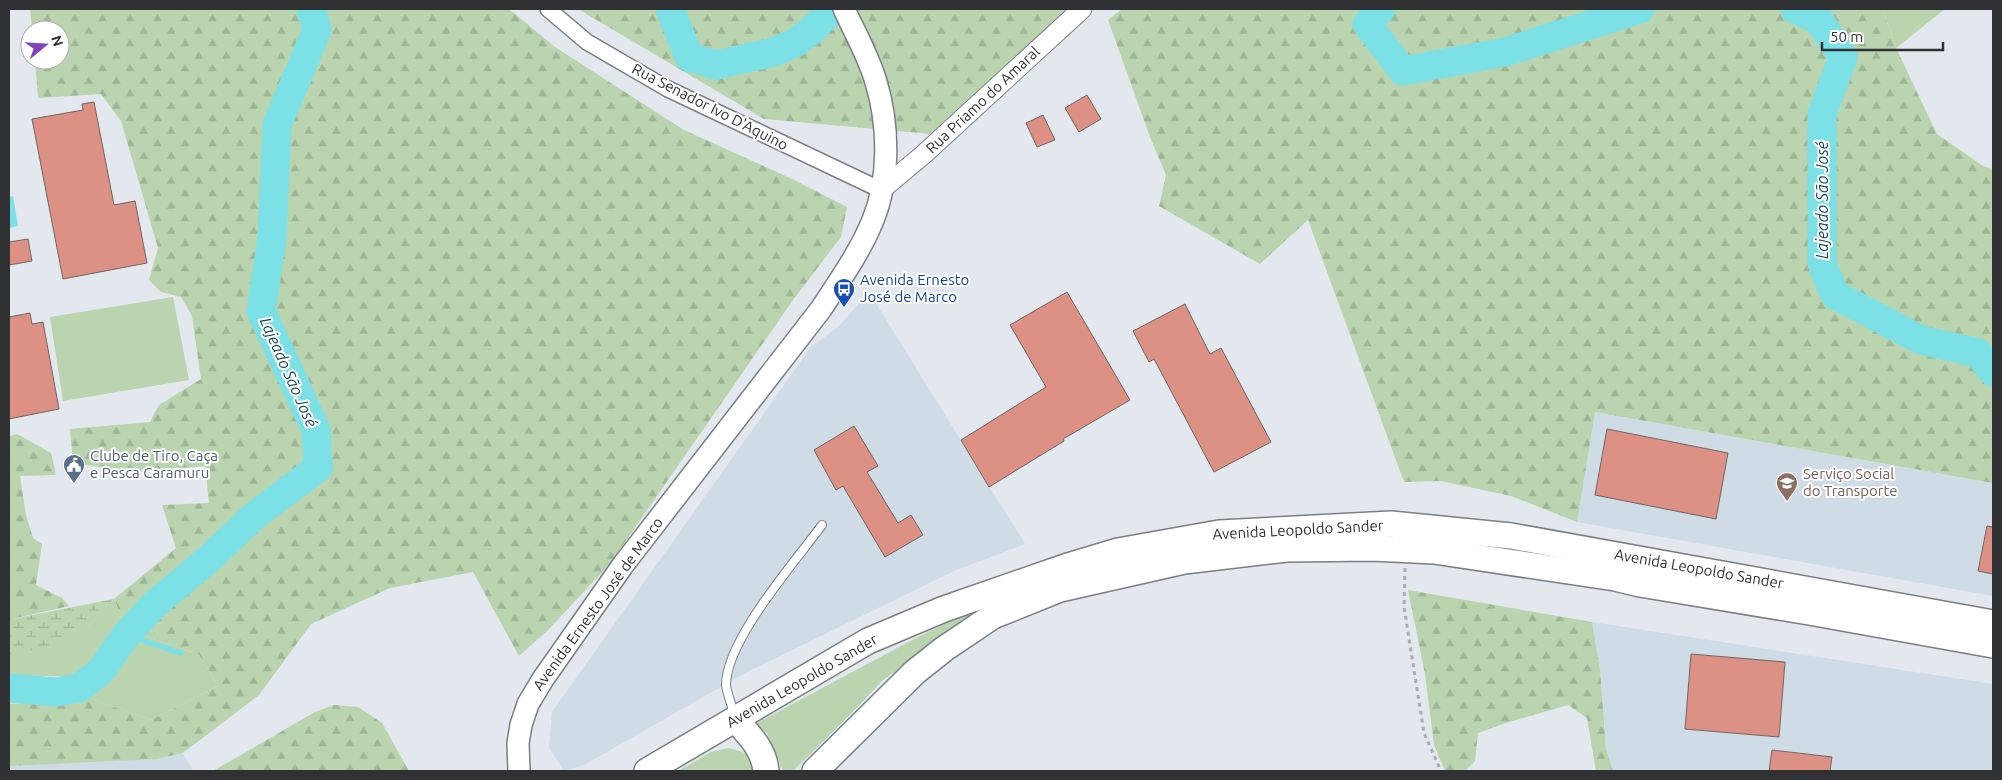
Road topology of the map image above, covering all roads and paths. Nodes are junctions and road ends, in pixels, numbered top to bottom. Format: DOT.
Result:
graph roads {
  1 [pos="548,9"];
  2 [pos="844,9"];
  3 [pos="1082,9"];
  4 [pos="881,190"];
  5 [pos="822,525"];
  6 [pos="1405,550"];
  7 [pos="1993,623"];
  8 [pos="1993,646"];
  9 [pos="736,718"];
  10 [pos="520,769"];
  11 [pos="647,771"];
  12 [pos="766,771"];
  13 [pos="815,771"];
  14 [pos="1441,771"];
  1 -- 4 [label="street, Rua Senador Ivo D'Aquino"];
  2 -- 4 [label="main road, Avenida Ernesto José de Marco"];
  3 -- 4 [label="street, Rua Priamo do Amaral"];
  4 -- 10 [label="main road, Avenida Ernesto José de Marco"];
  5 -- 9 [label="lane"];
  6 -- 8 [label="highway, Avenida Leopoldo Sander"];
  6 -- 13 [label="highway, Avenida Leopoldo Sander"];
  6 -- 14 [label="path"];
  7 -- 9 [label="highway, Avenida Leopoldo Sander"];
  9 -- 11 [label="highway, Avenida Leopoldo Sander"];
  9 -- 12 [label="highway"];
}
